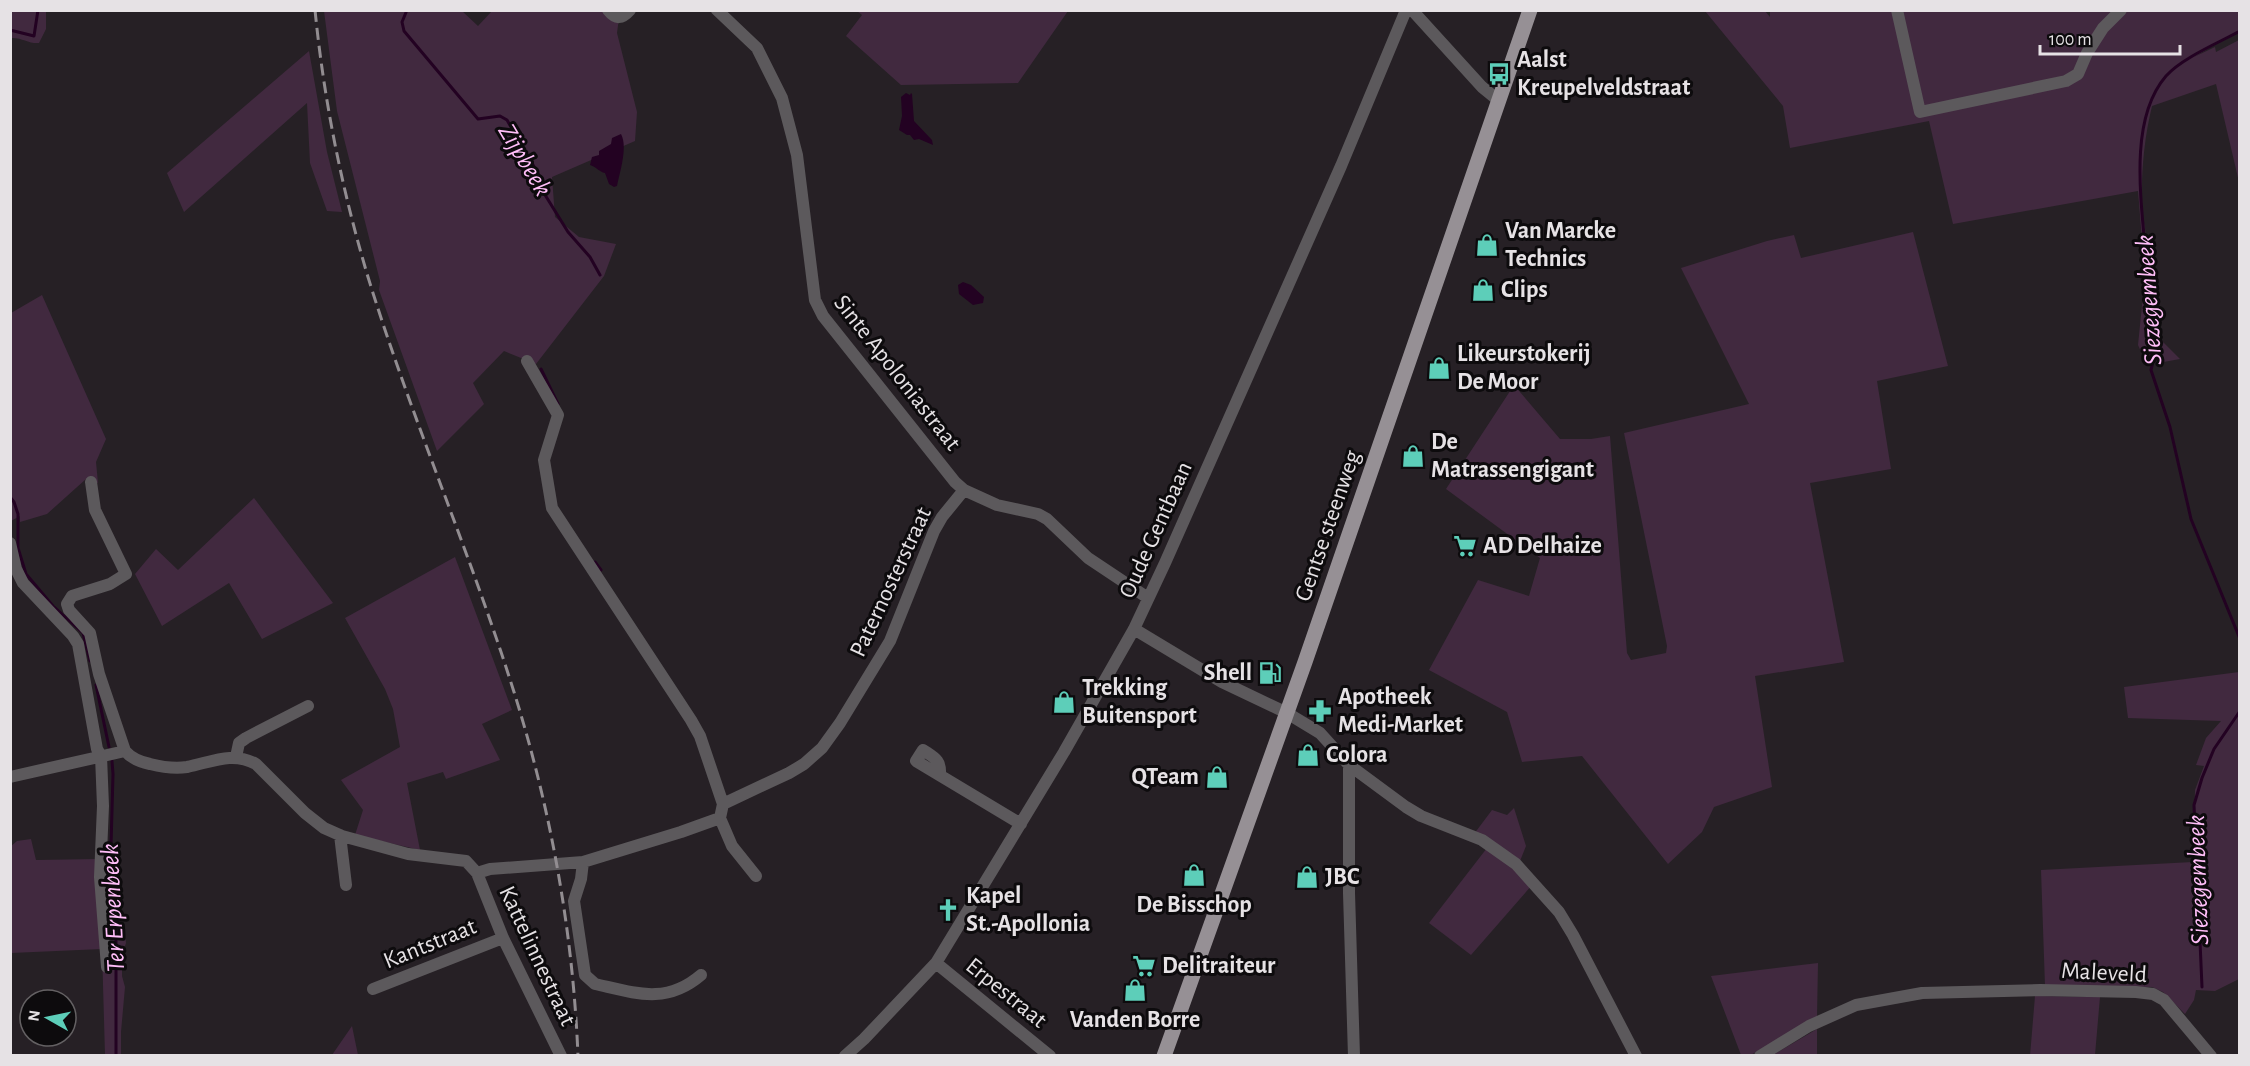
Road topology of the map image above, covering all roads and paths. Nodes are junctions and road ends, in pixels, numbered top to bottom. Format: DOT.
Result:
graph roads {
  1 [pos="608,10"];
  2 [pos="630,10"];
  3 [pos="717,10"];
  4 [pos="1406,10"];
  5 [pos="1412,10"];
  6 [pos="1530,10"];
  7 [pos="1897,10"];
  8 [pos="2121,10"];
  9 [pos="1498,100"];
  10 [pos="530,365"];
  11 [pos="91,482"];
  12 [pos="964,490"];
  13 [pos="10,543"];
  14 [pos="1148,598"];
  15 [pos="1134,629"];
  16 [pos="308,706"];
  17 [pos="1287,713"];
  18 [pos="125,751"];
  19 [pos="101,756"];
  20 [pos="237,757"];
  21 [pos="1349,765"];
  22 [pos="940,775"];
  23 [pos="10,777"];
  24 [pos="723,804"];
  25 [pos="720,818"];
  26 [pos="1020,824"];
  27 [pos="340,835"];
  28 [pos="583,862"];
  29 [pos="477,873"];
  30 [pos="756,876"];
  31 [pos="346,885"];
  32 [pos="503,938"];
  33 [pos="936,963"];
  34 [pos="108,967"];
  35 [pos="701,975"];
  36 [pos="373,989"];
  37 [pos="561,1056"];
  38 [pos="845,1056"];
  39 [pos="1050,1056"];
  40 [pos="1164,1056"];
  41 [pos="1354,1056"];
  42 [pos="1636,1056"];
  43 [pos="1760,1056"];
  44 [pos="2211,1056"];
  1 -- 2 [label="street"];
  3 -- 12 [label="street, Sinte Apoloniastraat"];
  4 -- 14 [label="street, Oude Gentbaan"];
  5 -- 9 [label="street"];
  6 -- 9 [label="main road, Gentse steenweg"];
  7 -- 8 [label="street"];
  9 -- 17 [label="main road, Gentse steenweg"];
  10 -- 24 [label="street"];
  11 -- 18 [label="street"];
  12 -- 14 [label="street, Sinte Apoloniastraat"];
  12 -- 24 [label="street, Paternosterstraat"];
  13 -- 19 [label="street"];
  14 -- 15 [label="street, Oude Gentbaan"];
  15 -- 17 [label="street"];
  15 -- 26 [label="street, Oude Gentbaan"];
  16 -- 20 [label="street"];
  17 -- 21 [label="street"];
  17 -- 40 [label="main road, Gentse steenweg"];
  18 -- 19 [label="street"];
  18 -- 20 [label="street"];
  19 -- 23 [label="street"];
  19 -- 34 [label="street"];
  20 -- 27 [label="street"];
  21 -- 41 [label="street"];
  21 -- 42 [label="street"];
  22 -- 26 [label="street"];
  24 -- 25 [label="street"];
  25 -- 28 [label="street"];
  25 -- 30 [label="street"];
  26 -- 33 [label="street, Oude Gentbaan"];
  27 -- 29 [label="street"];
  27 -- 31 [label="street"];
  28 -- 29 [label="street"];
  28 -- 35 [label="street"];
  29 -- 32 [label="street, Kattelinnestraat"];
  32 -- 36 [label="street, Kantstraat"];
  32 -- 37 [label="street, Kattelinnestraat"];
  33 -- 38 [label="street, Oude Gentbaan"];
  33 -- 39 [label="street, Erpestraat"];
  43 -- 44 [label="street, Maleveld"];
}
